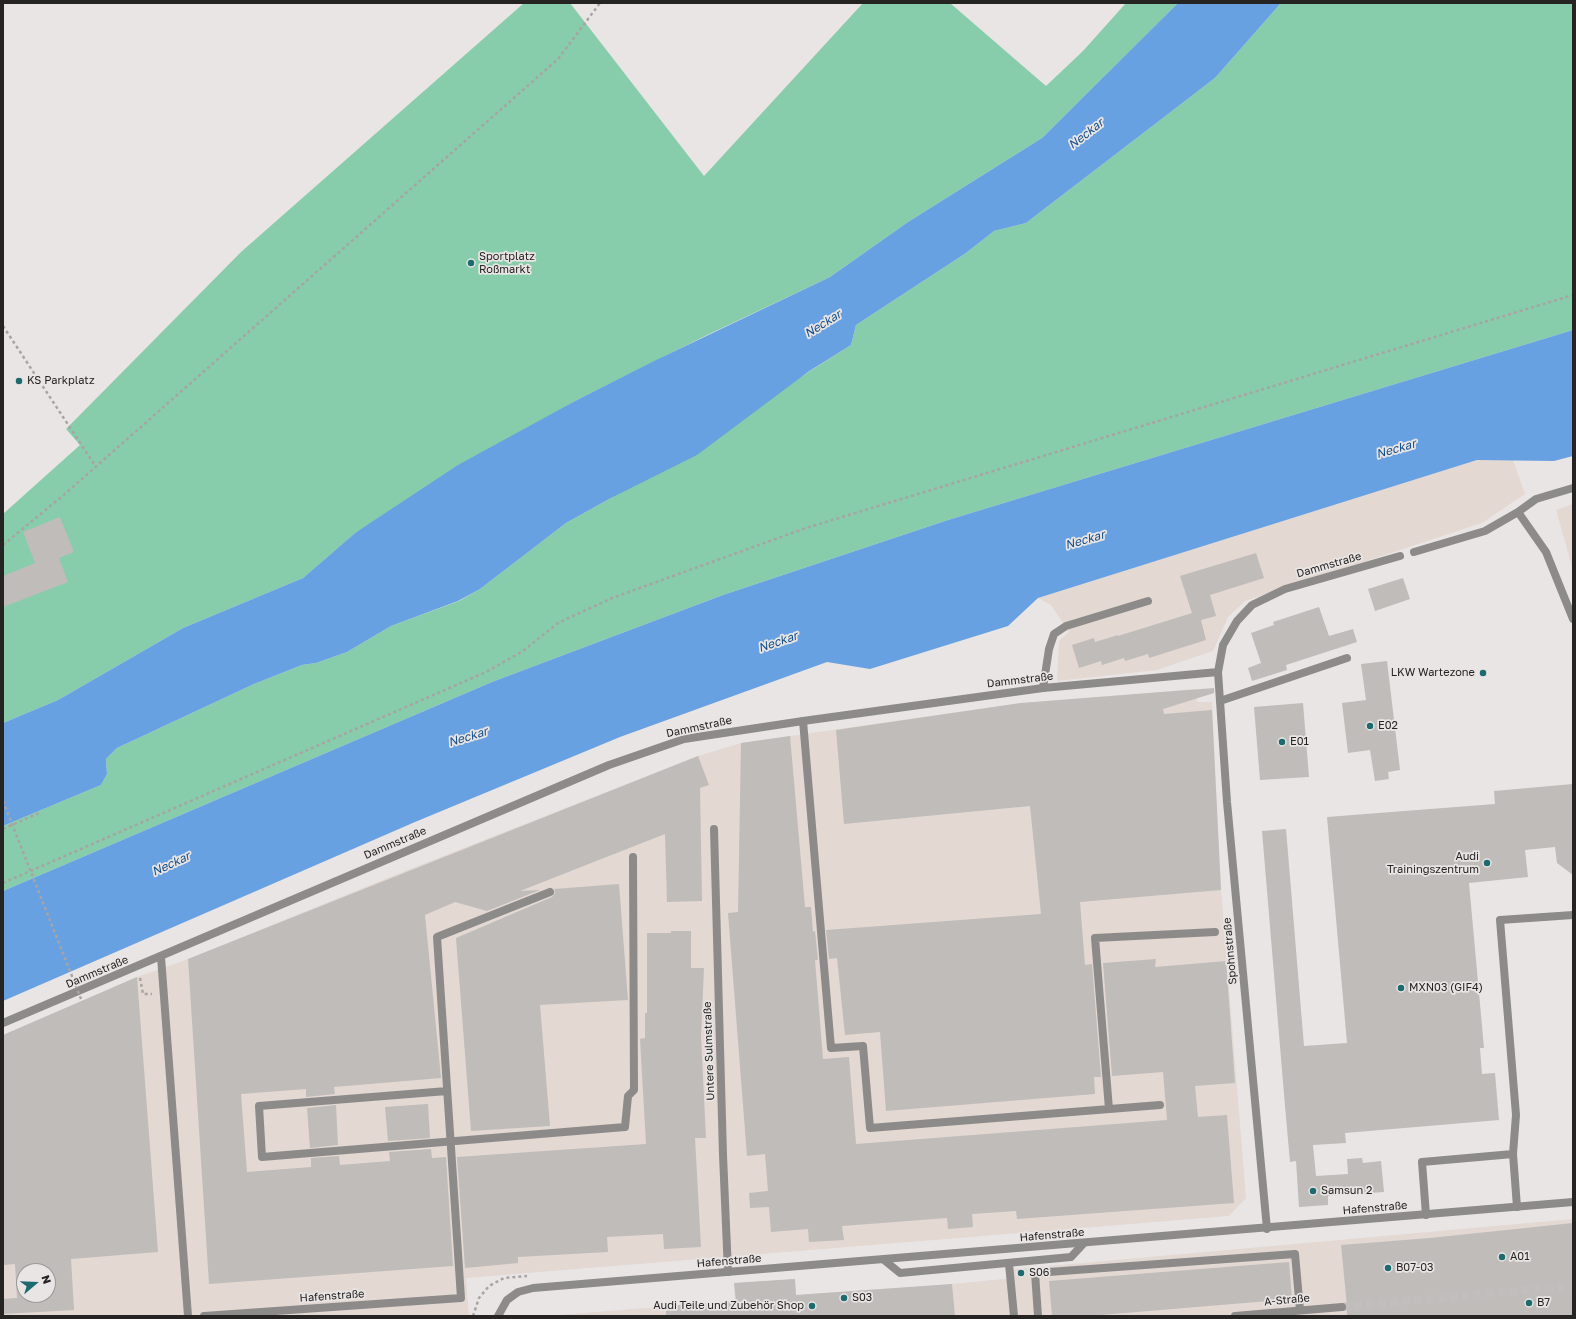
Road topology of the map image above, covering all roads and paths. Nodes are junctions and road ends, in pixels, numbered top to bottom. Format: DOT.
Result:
graph roads {
  1 [pos="600,3"];
  2 [pos="1573,295"];
  3 [pos="3,326"];
  4 [pos="96,467"];
  5 [pos="1573,488"];
  6 [pos="1518,512"];
  7 [pos="3,545"];
  8 [pos="1414,552"];
  9 [pos="1400,556"];
  10 [pos="1148,601"];
  11 [pos="1573,619"];
  12 [pos="1347,658"];
  13 [pos="1218,672"];
  14 [pos="1043,688"];
  15 [pos="1220,701"];
  16 [pos="803,720"];
  17 [pos="3,801"];
  18 [pos="40,812"];
  19 [pos="3,828"];
  20 [pos="714,829"];
  21 [pos="633,857"];
  22 [pos="3,883"];
  23 [pos="550,892"];
  24 [pos="1573,915"];
  25 [pos="1215,932"];
  26 [pos="161,957"];
  27 [pos="81,999"];
  28 [pos="3,1023"];
  29 [pos="447,1091"];
  30 [pos="1160,1105"];
  31 [pos="1109,1109"];
  32 [pos="451,1143"];
  33 [pos="1513,1154"];
  34 [pos="1573,1202"];
  35 [pos="1517,1207"];
  36 [pos="1426,1215"];
  37 [pos="1267,1229"];
  38 [pos="1084,1244"];
  39 [pos="884,1260"];
  40 [pos="1009,1264"];
  41 [pos="728,1272"];
  42 [pos="1342,1307"];
  43 [pos="468,1308"];
  44 [pos="474,1309"];
  45 [pos="1300,1310"];
  46 [pos="188,1316"];
  47 [pos="204,1316"];
  48 [pos="498,1316"];
  49 [pos="1014,1316"];
  50 [pos="1038,1316"];
  51 [pos="1235,1316"];
  1 -- 4 [label="path"];
  2 -- 22 [label="path"];
  3 -- 4 [label="path"];
  4 -- 7 [label="path"];
  5 -- 6 [label="street"];
  6 -- 8 [label="street"];
  6 -- 11 [label="street"];
  9 -- 13 [label="street, Dammstraße"];
  10 -- 14 [label="street"];
  12 -- 15 [label="street"];
  13 -- 14 [label="street, Dammstraße"];
  13 -- 15 [label="street, Spohnstraße"];
  14 -- 16 [label="street, Dammstraße"];
  15 -- 37 [label="street, Spohnstraße"];
  16 -- 26 [label="street, Dammstraße"];
  16 -- 31 [label="street"];
  17 -- 27 [label="path, bridge"];
  18 -- 19 [label="path"];
  20 -- 41 [label="street, Untere Sulmstraße"];
  21 -- 32 [label="street"];
  23 -- 29 [label="street"];
  24 -- 33 [label="street"];
  25 -- 31 [label="street"];
  26 -- 28 [label="street, Dammstraße"];
  26 -- 46 [label="street"];
  29 -- 32 [label="street"];
  29 -- 32 [label="street"];
  30 -- 31 [label="street"];
  32 -- 47 [label="street, Hafenstraße"];
  33 -- 35 [label="street"];
  33 -- 36 [label="street"];
  34 -- 35 [label="street, Hafenstraße"];
  35 -- 36 [label="street, Hafenstraße"];
  36 -- 37 [label="street, Hafenstraße"];
  37 -- 38 [label="street, Hafenstraße"];
  38 -- 39 [label="street, Hafenstraße"];
  38 -- 40 [label="street"];
  39 -- 40 [label="street"];
  39 -- 41 [label="street, Hafenstraße"];
  40 -- 49 [label="street"];
  41 -- 48 [label="street, Hafenstraße"];
  42 -- 45 [label="street, A-Straße"];
  43 -- 44 [label="path"];
  45 -- 50 [label="street"];
  45 -- 51 [label="street, A-Straße"];
}
